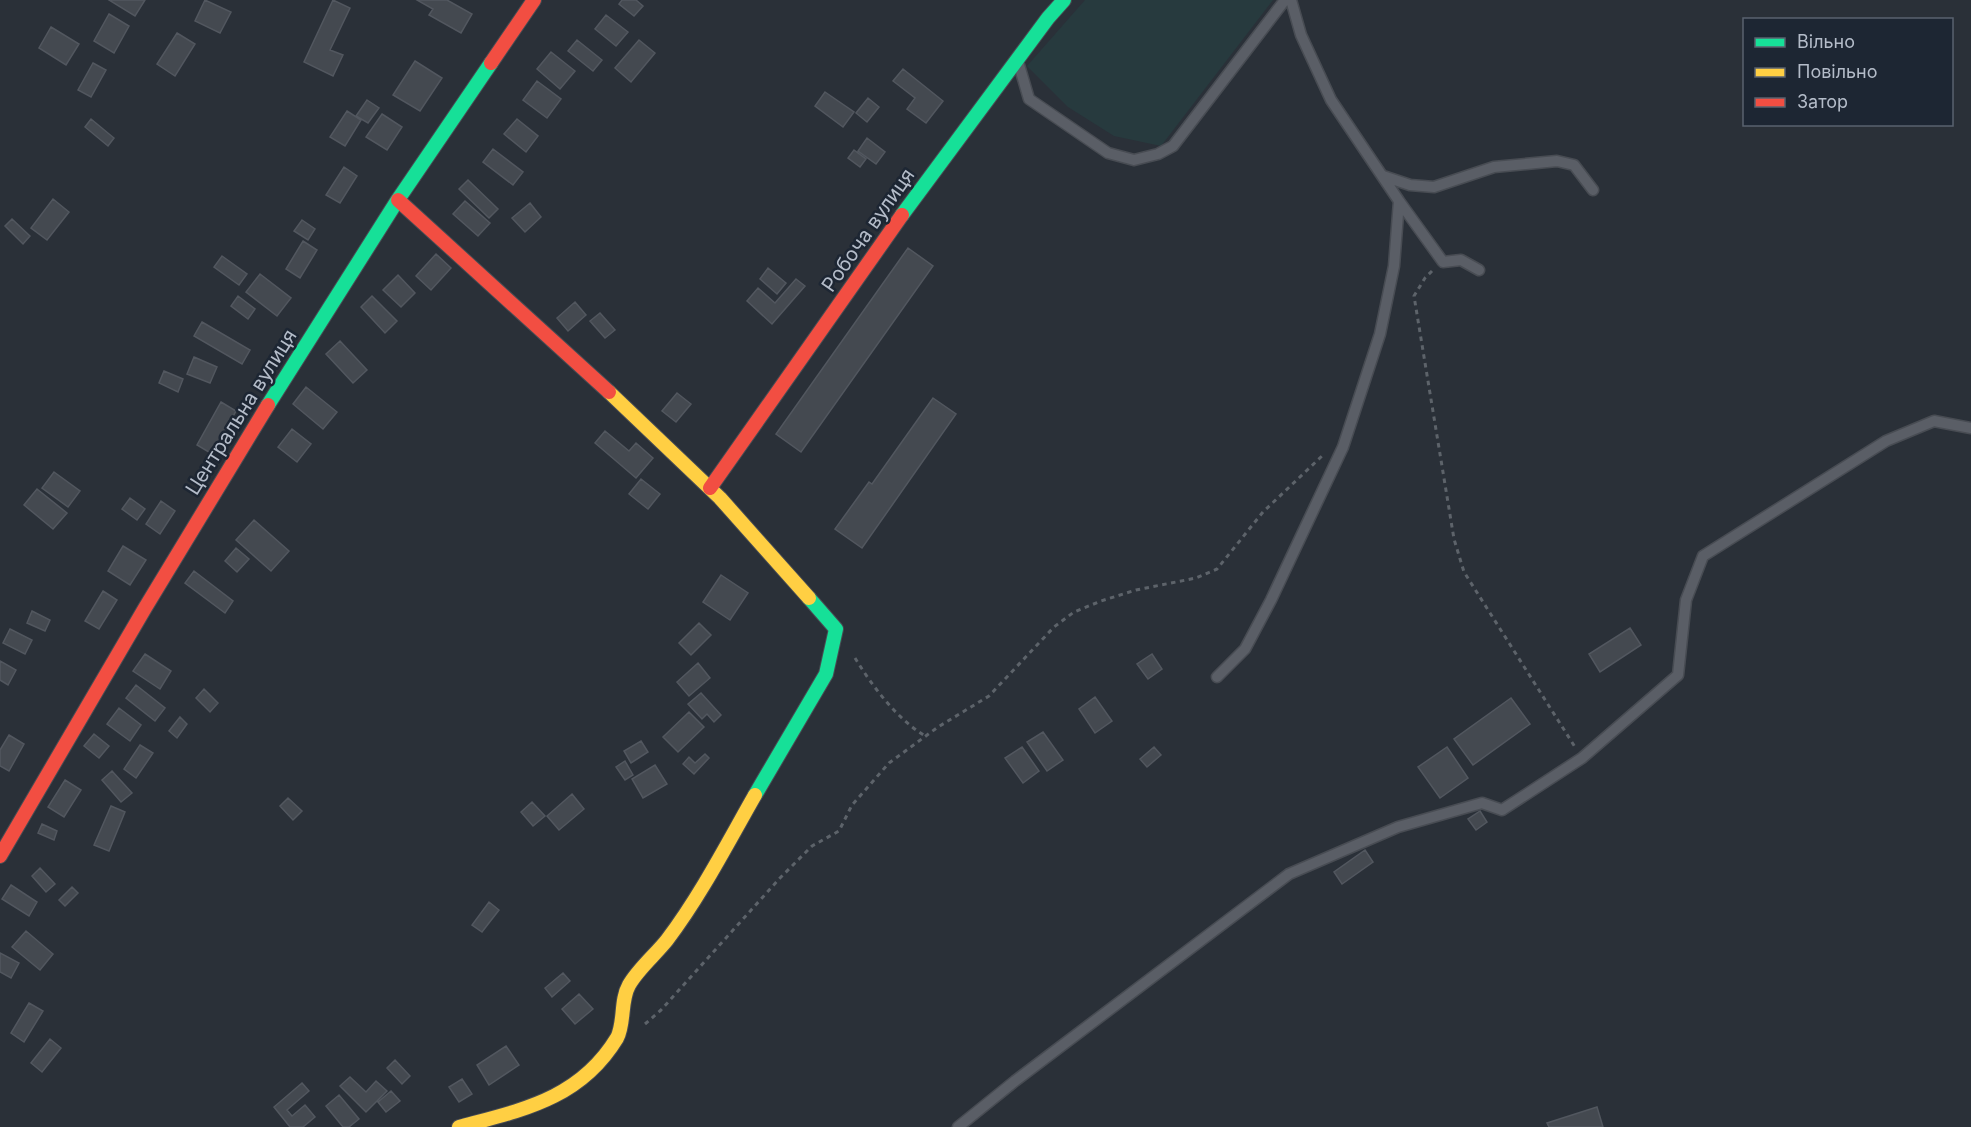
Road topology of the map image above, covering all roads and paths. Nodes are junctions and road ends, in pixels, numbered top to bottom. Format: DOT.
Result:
graph roads {
  1 [pos="534,0"];
  2 [pos="1064,0"];
  3 [pos="1285,0"];
  4 [pos="1291,0"];
  5 [pos="1017,59"];
  6 [pos="1382,176"];
  7 [pos="1593,190"];
  8 [pos="398,200"];
  9 [pos="1399,201"];
  10 [pos="1443,262"];
  11 [pos="1479,270"];
  12 [pos="1971,428"];
  13 [pos="1323,454"];
  14 [pos="710,489"];
  15 [pos="855,658"];
  16 [pos="1217,677"];
  17 [pos="925,736"];
  18 [pos="1582,758"];
  19 [pos="0,856"];
  20 [pos="645,1024"];
  21 [pos="459,1127"];
  22 [pos="958,1127"];
  1 -- 8 [label="street, Центральна вулиця"];
  2 -- 5 [label="street, Робоча вулиця"];
  3 -- 5 [label="lane"];
  4 -- 6 [label="lane"];
  5 -- 14 [label="street, Робоча вулиця"];
  6 -- 7 [label="lane"];
  6 -- 9 [label="lane"];
  8 -- 14 [label="street"];
  8 -- 19 [label="street, Центральна вулиця"];
  9 -- 10 [label="lane"];
  9 -- 16 [label="lane"];
  10 -- 11 [label="lane"];
  10 -- 18 [label="path"];
  12 -- 18 [label="lane"];
  13 -- 17 [label="path"];
  14 -- 21 [label="street"];
  15 -- 17 [label="path"];
  17 -- 20 [label="path"];
  18 -- 22 [label="lane"];
}
